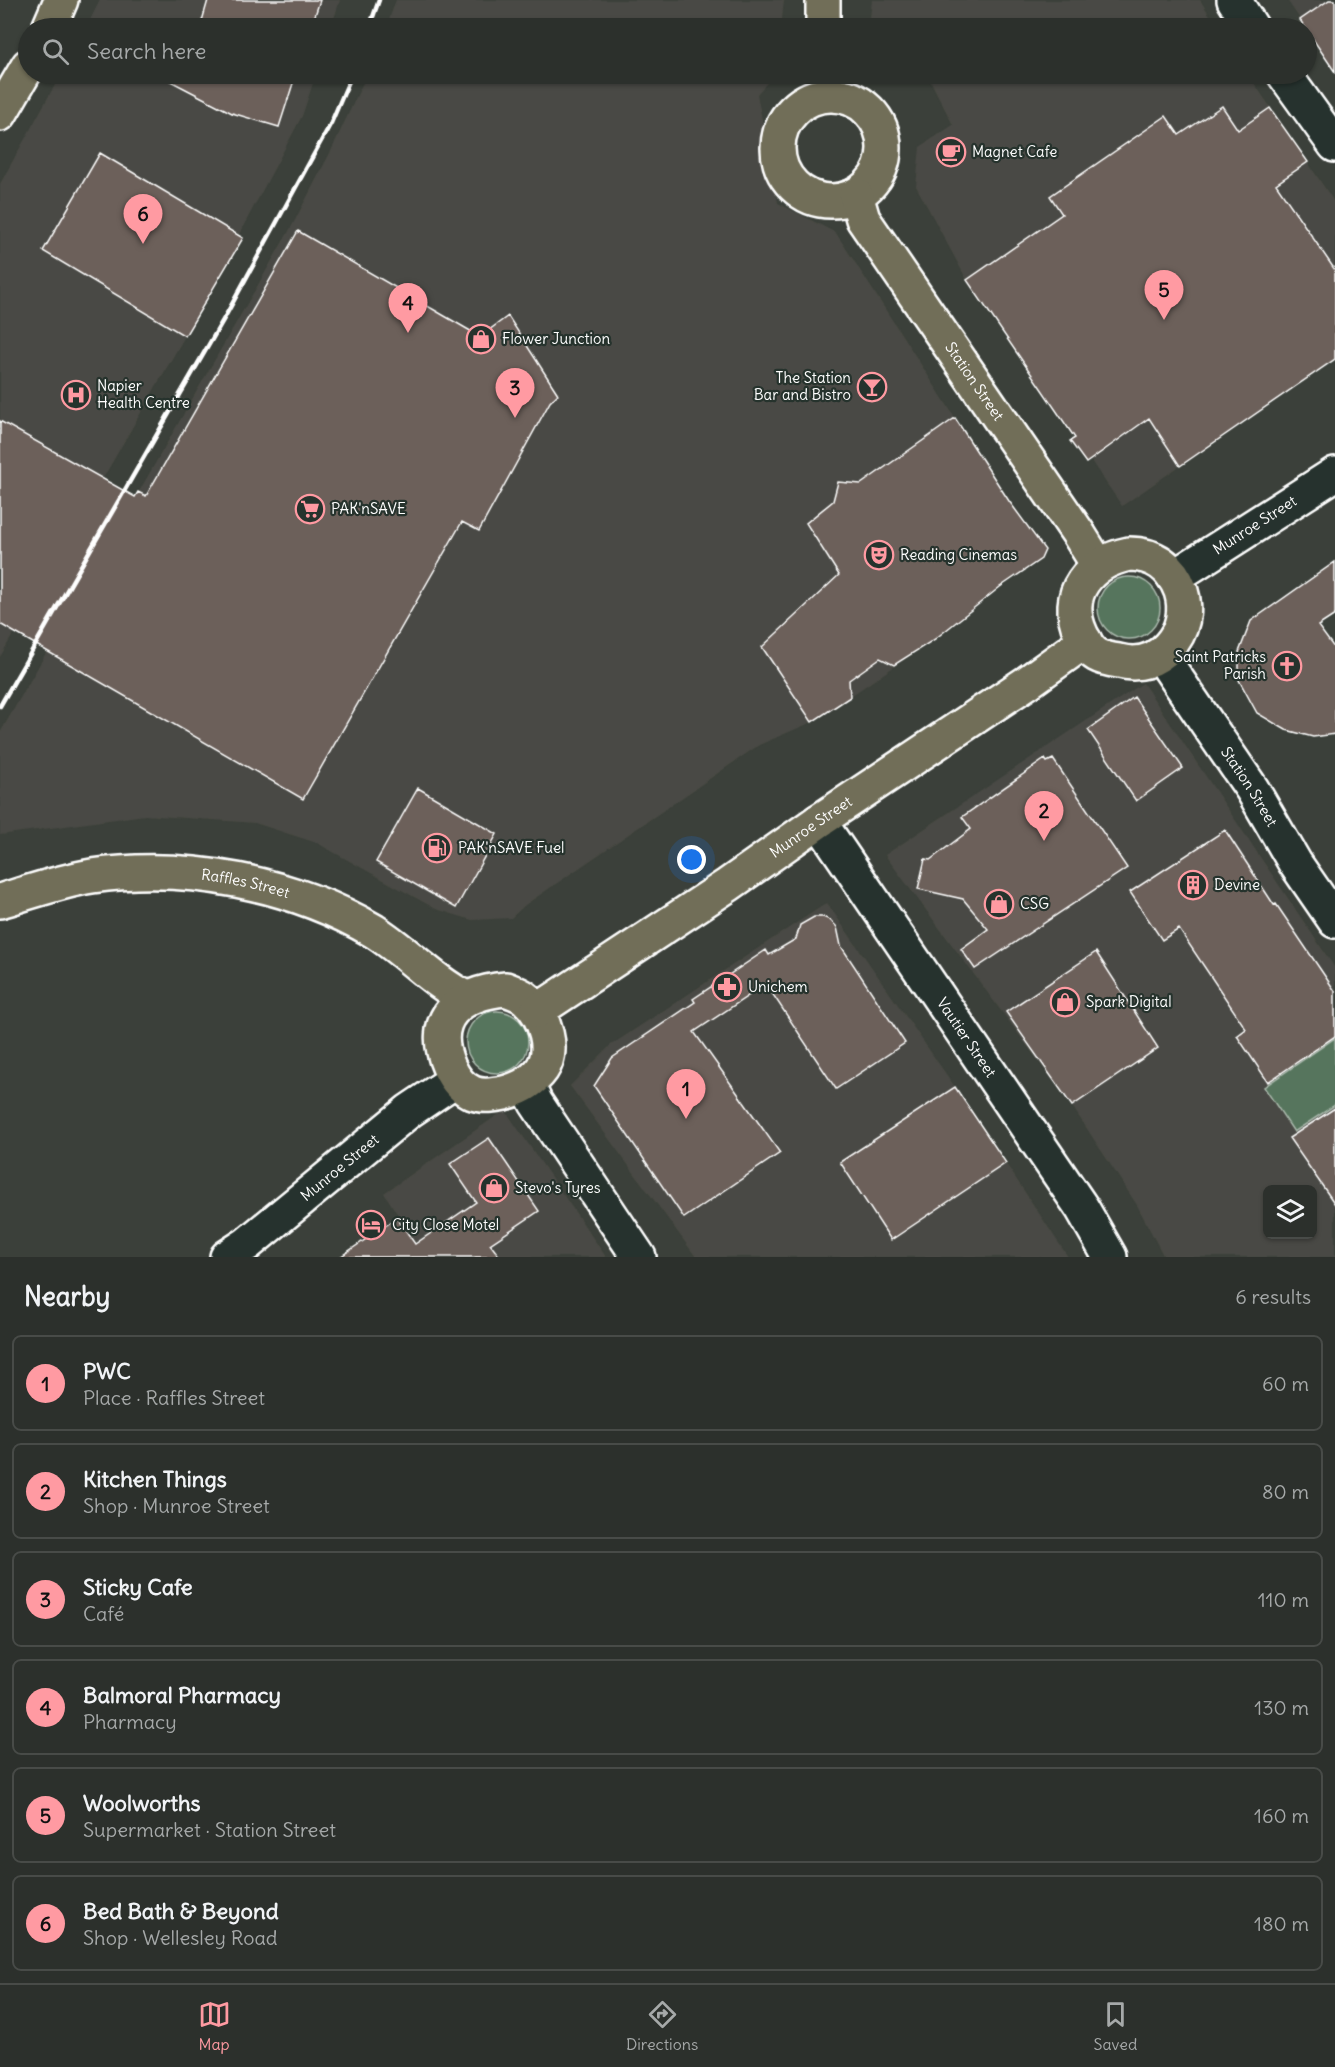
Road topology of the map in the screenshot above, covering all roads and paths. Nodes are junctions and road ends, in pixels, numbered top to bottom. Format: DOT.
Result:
graph roads {
  1 [pos="61,0"];
  2 [pos="823,0"];
  3 [pos="1234,0"];
  4 [pos="53,18"];
  5 [pos="823,18"];
  6 [pos="1246,18"];
  7 [pos="18,83"];
  8 [pos="1291,84"];
  9 [pos="819,85"];
  10 [pos="0,114"];
  11 [pos="1335,145"];
  12 [pos="856,195"];
  13 [pos="1335,474"];
  14 [pos="1098,565"];
  15 [pos="1174,577"];
  16 [pos="1085,641"];
  17 [pos="1162,654"];
  18 [pos="819,821"];
  19 [pos="0,901"];
  20 [pos="1335,921"];
  21 [pos="466,998"];
  22 [pos="537,1011"];
  23 [pos="455,1080"];
  24 [pos="527,1085"];
  25 [pos="227,1257"];
  26 [pos="639,1257"];
  27 [pos="1110,1257"];
  1 -- 4 [label="main road"];
  2 -- 5 [label="main road"];
  3 -- 6 [label="street"];
  7 -- 10 [label="main road"];
  8 -- 11 [label="street"];
  9 -- 12 [label="main road"];
  9 -- 12 [label="main road"];
  12 -- 14 [label="main road, Station Street"];
  13 -- 15 [label="street, Munroe Street"];
  14 -- 15 [label="main road"];
  14 -- 16 [label="main road"];
  15 -- 17 [label="main road"];
  16 -- 17 [label="main road"];
  16 -- 18 [label="main road, Munroe Street"];
  17 -- 20 [label="street, Station Street"];
  18 -- 22 [label="main road, Munroe Street"];
  18 -- 27 [label="street, Vautier Street"];
  19 -- 21 [label="main road, Raffles Street"];
  21 -- 22 [label="main road"];
  21 -- 23 [label="main road"];
  22 -- 24 [label="main road"];
  23 -- 24 [label="main road"];
  23 -- 25 [label="street, Munroe Street"];
  24 -- 26 [label="street"];
}
